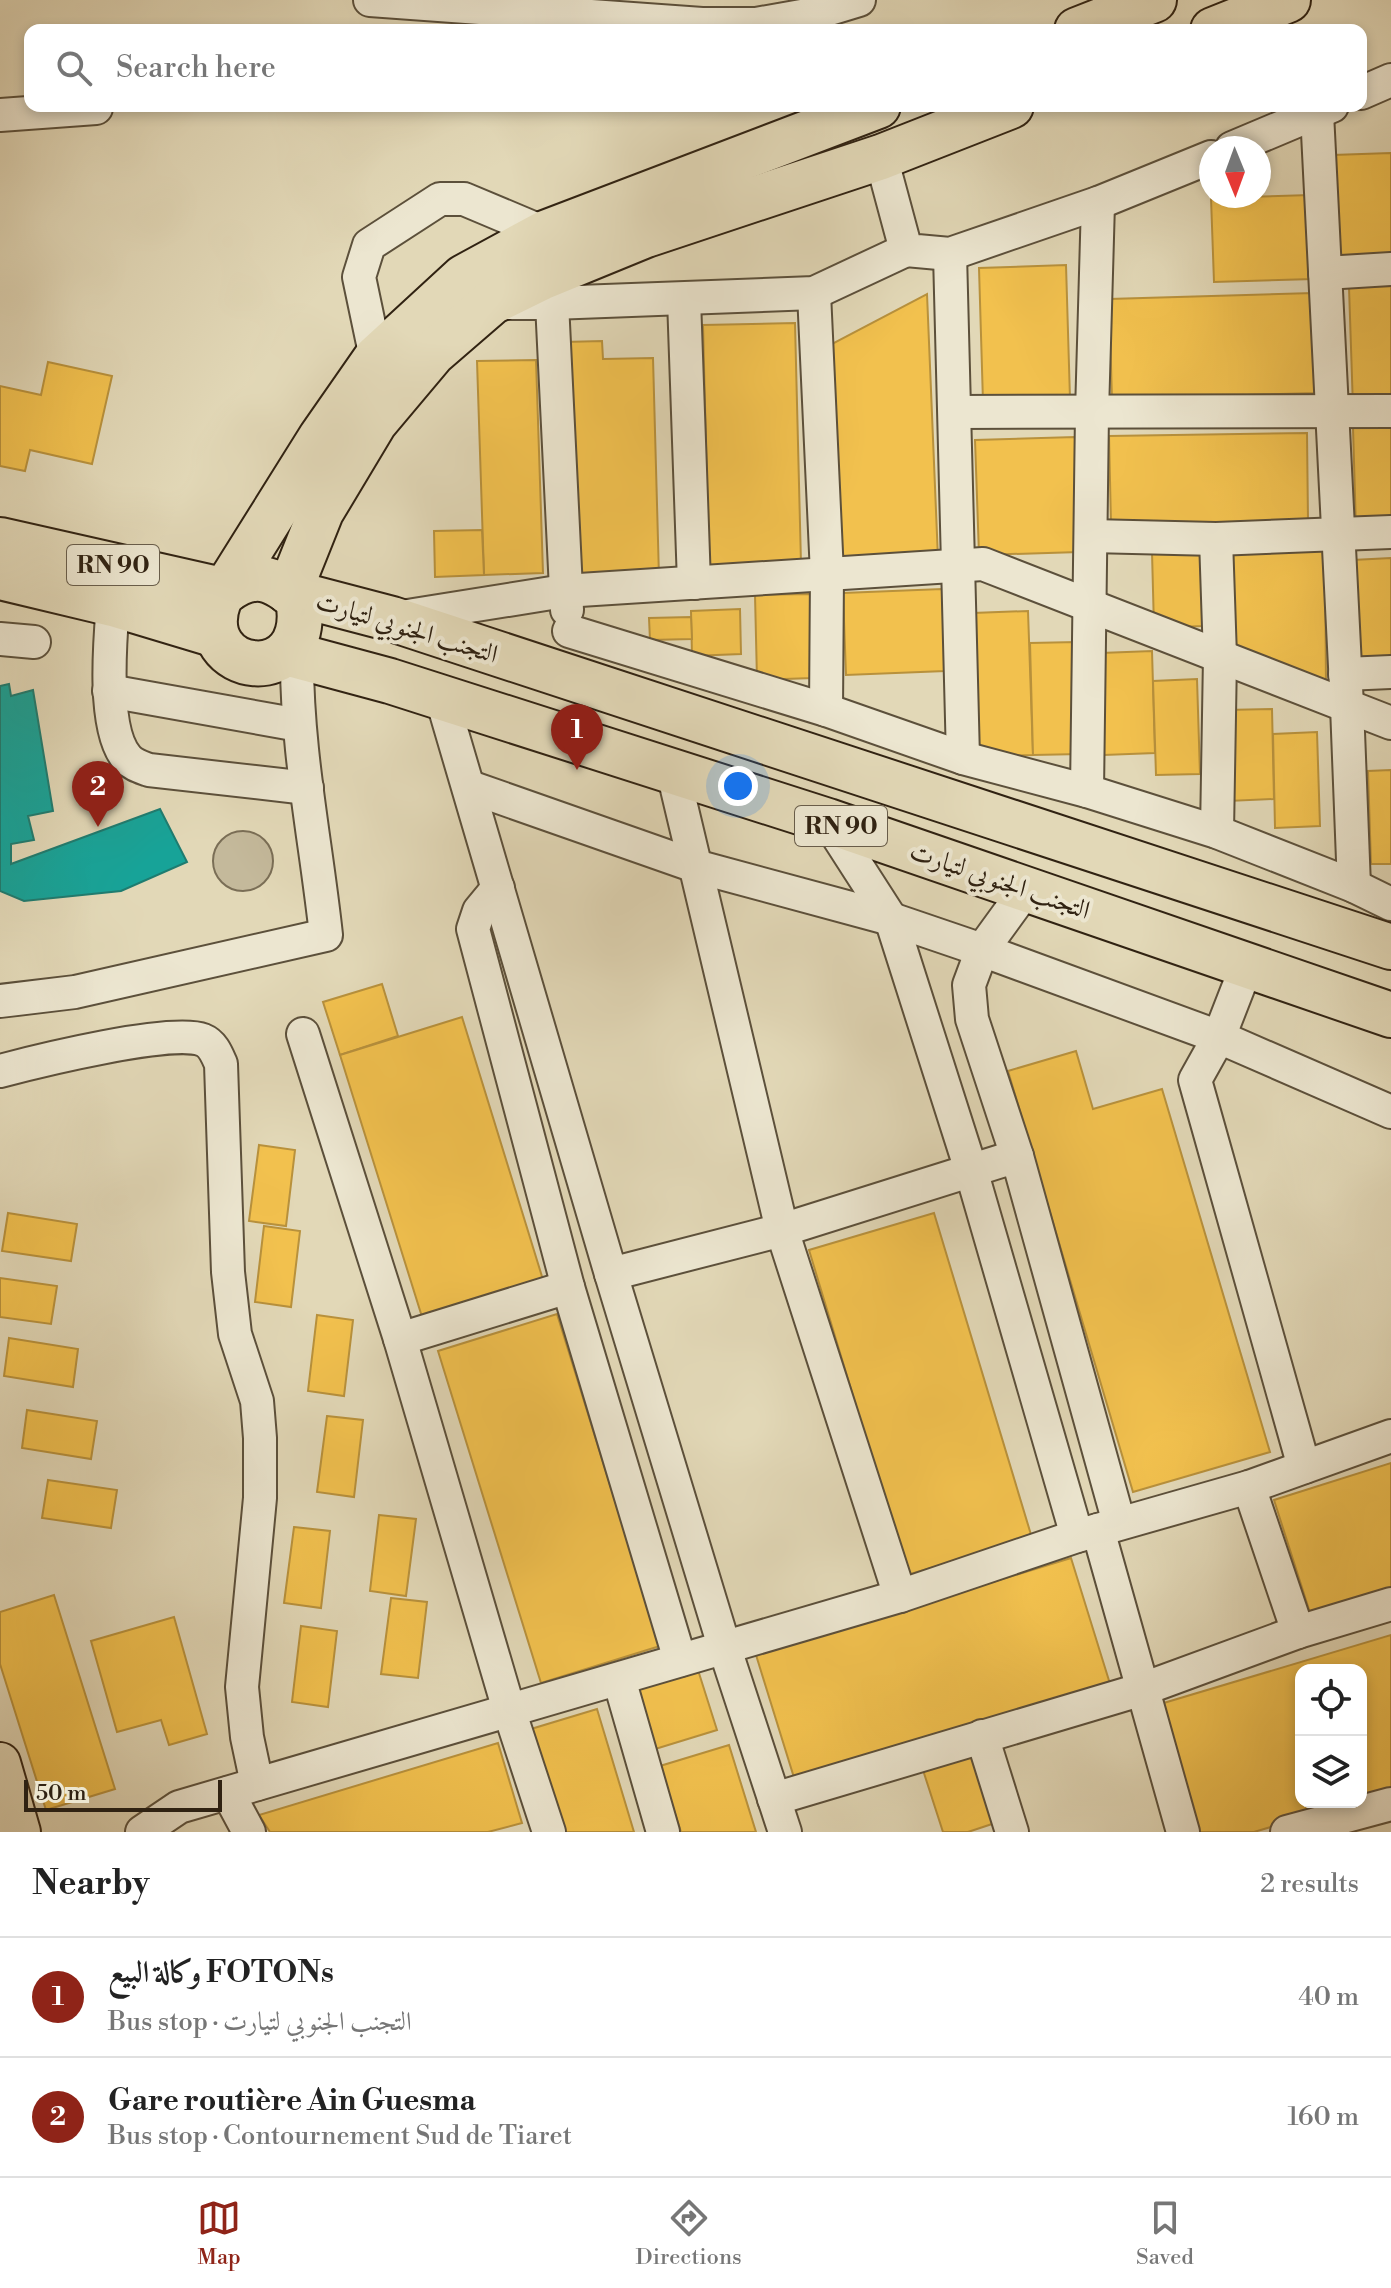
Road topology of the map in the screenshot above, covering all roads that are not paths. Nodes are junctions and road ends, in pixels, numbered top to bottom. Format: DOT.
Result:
graph roads {
  1 [pos="370,0"];
  2 [pos="859,0"];
  3 [pos="1154,0"];
  4 [pos="1288,0"];
  5 [pos="699,12"];
  6 [pos="1092,24"];
  7 [pos="1228,24"];
  8 [pos="1391,80"];
  9 [pos="1367,90"];
  10 [pos="41,112"];
  11 [pos="862,112"];
  12 [pos="996,112"];
  13 [pos="1317,112"];
  14 [pos="1324,112"];
  15 [pos="0,115"];
  16 [pos="1260,136"];
  17 [pos="881,157"];
  18 [pos="1199,162"];
  19 [pos="1098,203"];
  20 [pos="545,233"];
  21 [pos="906,250"];
  22 [pos="950,254"];
  23 [pos="1391,269"];
  24 [pos="1325,273"];
  25 [pos="814,293"];
  26 [pos="684,299"];
  27 [pos="492,302"];
  28 [pos="552,303"];
  29 [pos="376,358"];
  30 [pos="1331,411"];
  31 [pos="1391,411"];
  32 [pos="955,412"];
  33 [pos="1092,413"];
  34 [pos="1338,532"];
  35 [pos="1391,532"];
  36 [pos="1091,536"];
  37 [pos="1216,539"];
  38 [pos="0,540"];
  39 [pos="959,566"];
  40 [pos="827,574"];
  41 [pos="0,577"];
  42 [pos="694,583"];
  43 [pos="226,591"];
  44 [pos="564,591"];
  45 [pos="289,592"];
  46 [pos="113,604"];
  47 [pos="1090,606"];
  48 [pos="392,619"];
  49 [pos="569,631"];
  50 [pos="216,635"];
  51 [pos="0,639"];
  52 [pos="34,642"];
  53 [pos="292,654"];
  54 [pos="1220,657"];
  55 [pos="1391,672"];
  56 [pos="1345,674"];
  57 [pos="559,676"];
  58 [pos="109,691"];
  59 [pos="442,699"];
  60 [pos="1347,706"];
  61 [pos="826,710"];
  62 [pos="1391,723"];
  63 [pos="299,725"];
  64 [pos="963,758"];
  65 [pos="673,772"];
  66 [pos="470,787"];
  67 [pos="307,788"];
  68 [pos="1087,791"];
  69 [pos="828,821"];
  70 [pos="1217,832"];
  71 [pos="695,866"];
  72 [pos="1354,886"];
  73 [pos="498,888"];
  74 [pos="1027,888"];
  75 [pos="1391,904"];
  76 [pos="891,919"];
  77 [pos="1391,947"];
  78 [pos="982,950"];
  79 [pos="1247,965"];
  80 [pos="0,1001"];
  81 [pos="1391,1015"];
  82 [pos="303,1034"];
  83 [pos="1219,1037"];
  84 [pos="0,1071"];
  85 [pos="1391,1112"];
  86 [pos="1017,1156"];
  87 [pos="971,1170"];
  88 [pos="782,1230"];
  89 [pos="611,1274"];
  90 [pos="568,1287"];
  91 [pos="400,1339"];
  92 [pos="1391,1436"];
  93 [pos="1304,1467"];
  94 [pos="1249,1487"];
  95 [pos="1098,1529"];
  96 [pos="900,1596"];
  97 [pos="1391,1604"];
  98 [pos="1298,1632"];
  99 [pos="724,1646"];
  100 [pos="680,1660"];
  101 [pos="619,1679"];
  102 [pos="1143,1689"];
  103 [pos="509,1710"];
  104 [pos="982,1736"];
  105 [pos="0,1763"];
  106 [pos="243,1788"];
  107 [pos="774,1799"];
  108 [pos="1391,1804"];
  109 [pos="185,1819"];
  110 [pos="20,1832"];
  111 [pos="142,1832"];
  112 [pos="249,1832"];
  113 [pos="549,1832"];
  114 [pos="663,1832"];
  115 [pos="785,1832"];
  116 [pos="1012,1832"];
  117 [pos="1183,1832"];
  118 [pos="1287,1832"];
  1 -- 5 [label="street"];
  2 -- 5 [label="street"];
  3 -- 6 [label="highway"];
  4 -- 7 [label="highway"];
  8 -- 9 [label="street"];
  10 -- 15 [label="street"];
  11 -- 20 [label="highway"];
  12 -- 17 [label="highway"];
  13 -- 16 [label="street"];
  14 -- 24 [label="street"];
  17 -- 21 [label="street"];
  17 -- 27 [label="highway"];
  18 -- 19 [label="street"];
  19 -- 22 [label="street"];
  19 -- 33 [label="street"];
  20 -- 29 [label="highway"];
  20 -- 29 [label="street"];
  21 -- 22 [label="street"];
  21 -- 25 [label="street"];
  22 -- 32 [label="street"];
  23 -- 24 [label="street"];
  24 -- 30 [label="street"];
  25 -- 26 [label="street"];
  25 -- 40 [label="street"];
  26 -- 28 [label="street"];
  26 -- 42 [label="street"];
  27 -- 28 [label="street"];
  27 -- 45 [label="highway"];
  28 -- 44 [label="street"];
  29 -- 43 [label="highway"];
  30 -- 31 [label="street"];
  30 -- 33 [label="street"];
  30 -- 34 [label="street"];
  32 -- 33 [label="street"];
  32 -- 39 [label="street"];
  33 -- 36 [label="street"];
  34 -- 35 [label="street"];
  34 -- 37 [label="street"];
  34 -- 56 [label="street"];
  36 -- 37 [label="street"];
  36 -- 47 [label="street"];
  37 -- 54 [label="street"];
  38 -- 43 [label="highway, RN 90"];
  39 -- 40 [label="street"];
  39 -- 47 [label="street"];
  39 -- 64 [label="street"];
  40 -- 42 [label="street"];
  40 -- 61 [label="street"];
  41 -- 46 [label="highway, RN 90"];
  42 -- 44 [label="street"];
  43 -- 45 [label="highway"];
  43 -- 50 [label="highway"];
  44 -- 48 [label="street"];
  44 -- 49 [label="street"];
  45 -- 48 [label="highway, التجنب الجنوبي لتيارت / RN 90"];
  45 -- 53 [label="highway"];
  46 -- 50 [label="highway, RN 90"];
  46 -- 58 [label="street"];
  47 -- 54 [label="street"];
  47 -- 68 [label="street"];
  48 -- 57 [label="highway, التجنب الجنوبي لتيارت / RN 90"];
  49 -- 57 [label="street"];
  49 -- 61 [label="street"];
  50 -- 53 [label="highway"];
  51 -- 52 [label="street"];
  53 -- 59 [label="highway, التجنب الجنوبي لتيارت / RN 90"];
  53 -- 63 [label="street"];
  54 -- 60 [label="street"];
  54 -- 70 [label="street"];
  55 -- 56 [label="street"];
  56 -- 60 [label="street"];
  57 -- 77 [label="highway, التجنب الجنوبي لتيارت / RN 90"];
  58 -- 63 [label="street"];
  58 -- 67 [label="street"];
  59 -- 65 [label="highway, التجنب الجنوبي لتيارت / RN 90"];
  59 -- 66 [label="street"];
  60 -- 62 [label="street"];
  60 -- 72 [label="street"];
  61 -- 64 [label="street"];
  63 -- 67 [label="street"];
  64 -- 68 [label="street"];
  65 -- 69 [label="highway, التجنب الجنوبي لتيارت / RN 90"];
  65 -- 71 [label="street"];
  66 -- 71 [label="street"];
  66 -- 73 [label="street"];
  67 -- 80 [label="street"];
  68 -- 70 [label="street"];
  69 -- 74 [label="highway, التجنب الجنوبي لتيارت / RN 90"];
  69 -- 76 [label="street"];
  70 -- 72 [label="street"];
  71 -- 76 [label="street"];
  71 -- 88 [label="street"];
  72 -- 75 [label="street"];
  73 -- 89 [label="street"];
  73 -- 90 [label="street"];
  74 -- 78 [label="street"];
  74 -- 79 [label="highway, التجنب الجنوبي لتيارت / RN 90"];
  76 -- 78 [label="street"];
  76 -- 87 [label="street"];
  78 -- 83 [label="street"];
  78 -- 86 [label="street"];
  79 -- 81 [label="highway, التجنب الجنوبي لتيارت / RN 90"];
  79 -- 83 [label="street"];
  82 -- 91 [label="street"];
  83 -- 85 [label="street"];
  83 -- 93 [label="street"];
  84 -- 106 [label="street"];
  86 -- 87 [label="street"];
  86 -- 95 [label="street"];
  87 -- 88 [label="street"];
  87 -- 95 [label="street"];
  88 -- 89 [label="street"];
  88 -- 96 [label="street"];
  89 -- 99 [label="street"];
  90 -- 91 [label="street"];
  90 -- 100 [label="street"];
  91 -- 103 [label="street"];
  92 -- 93 [label="street"];
  93 -- 94 [label="street"];
  94 -- 95 [label="street"];
  94 -- 98 [label="street"];
  95 -- 96 [label="street"];
  95 -- 102 [label="street"];
  96 -- 99 [label="street"];
  97 -- 98 [label="street"];
  98 -- 102 [label="street"];
  99 -- 100 [label="street"];
  99 -- 107 [label="street"];
  100 -- 101 [label="street"];
  101 -- 103 [label="street"];
  101 -- 114 [label="street"];
  102 -- 104 [label="street"];
  102 -- 117 [label="street"];
  103 -- 106 [label="street"];
  103 -- 113 [label="street"];
  104 -- 107 [label="street"];
  104 -- 116 [label="street"];
  105 -- 110 [label="main road"];
  106 -- 109 [label="street"];
  106 -- 112 [label="street"];
  107 -- 115 [label="street"];
  108 -- 118 [label="street"];
  109 -- 111 [label="street"];
}
